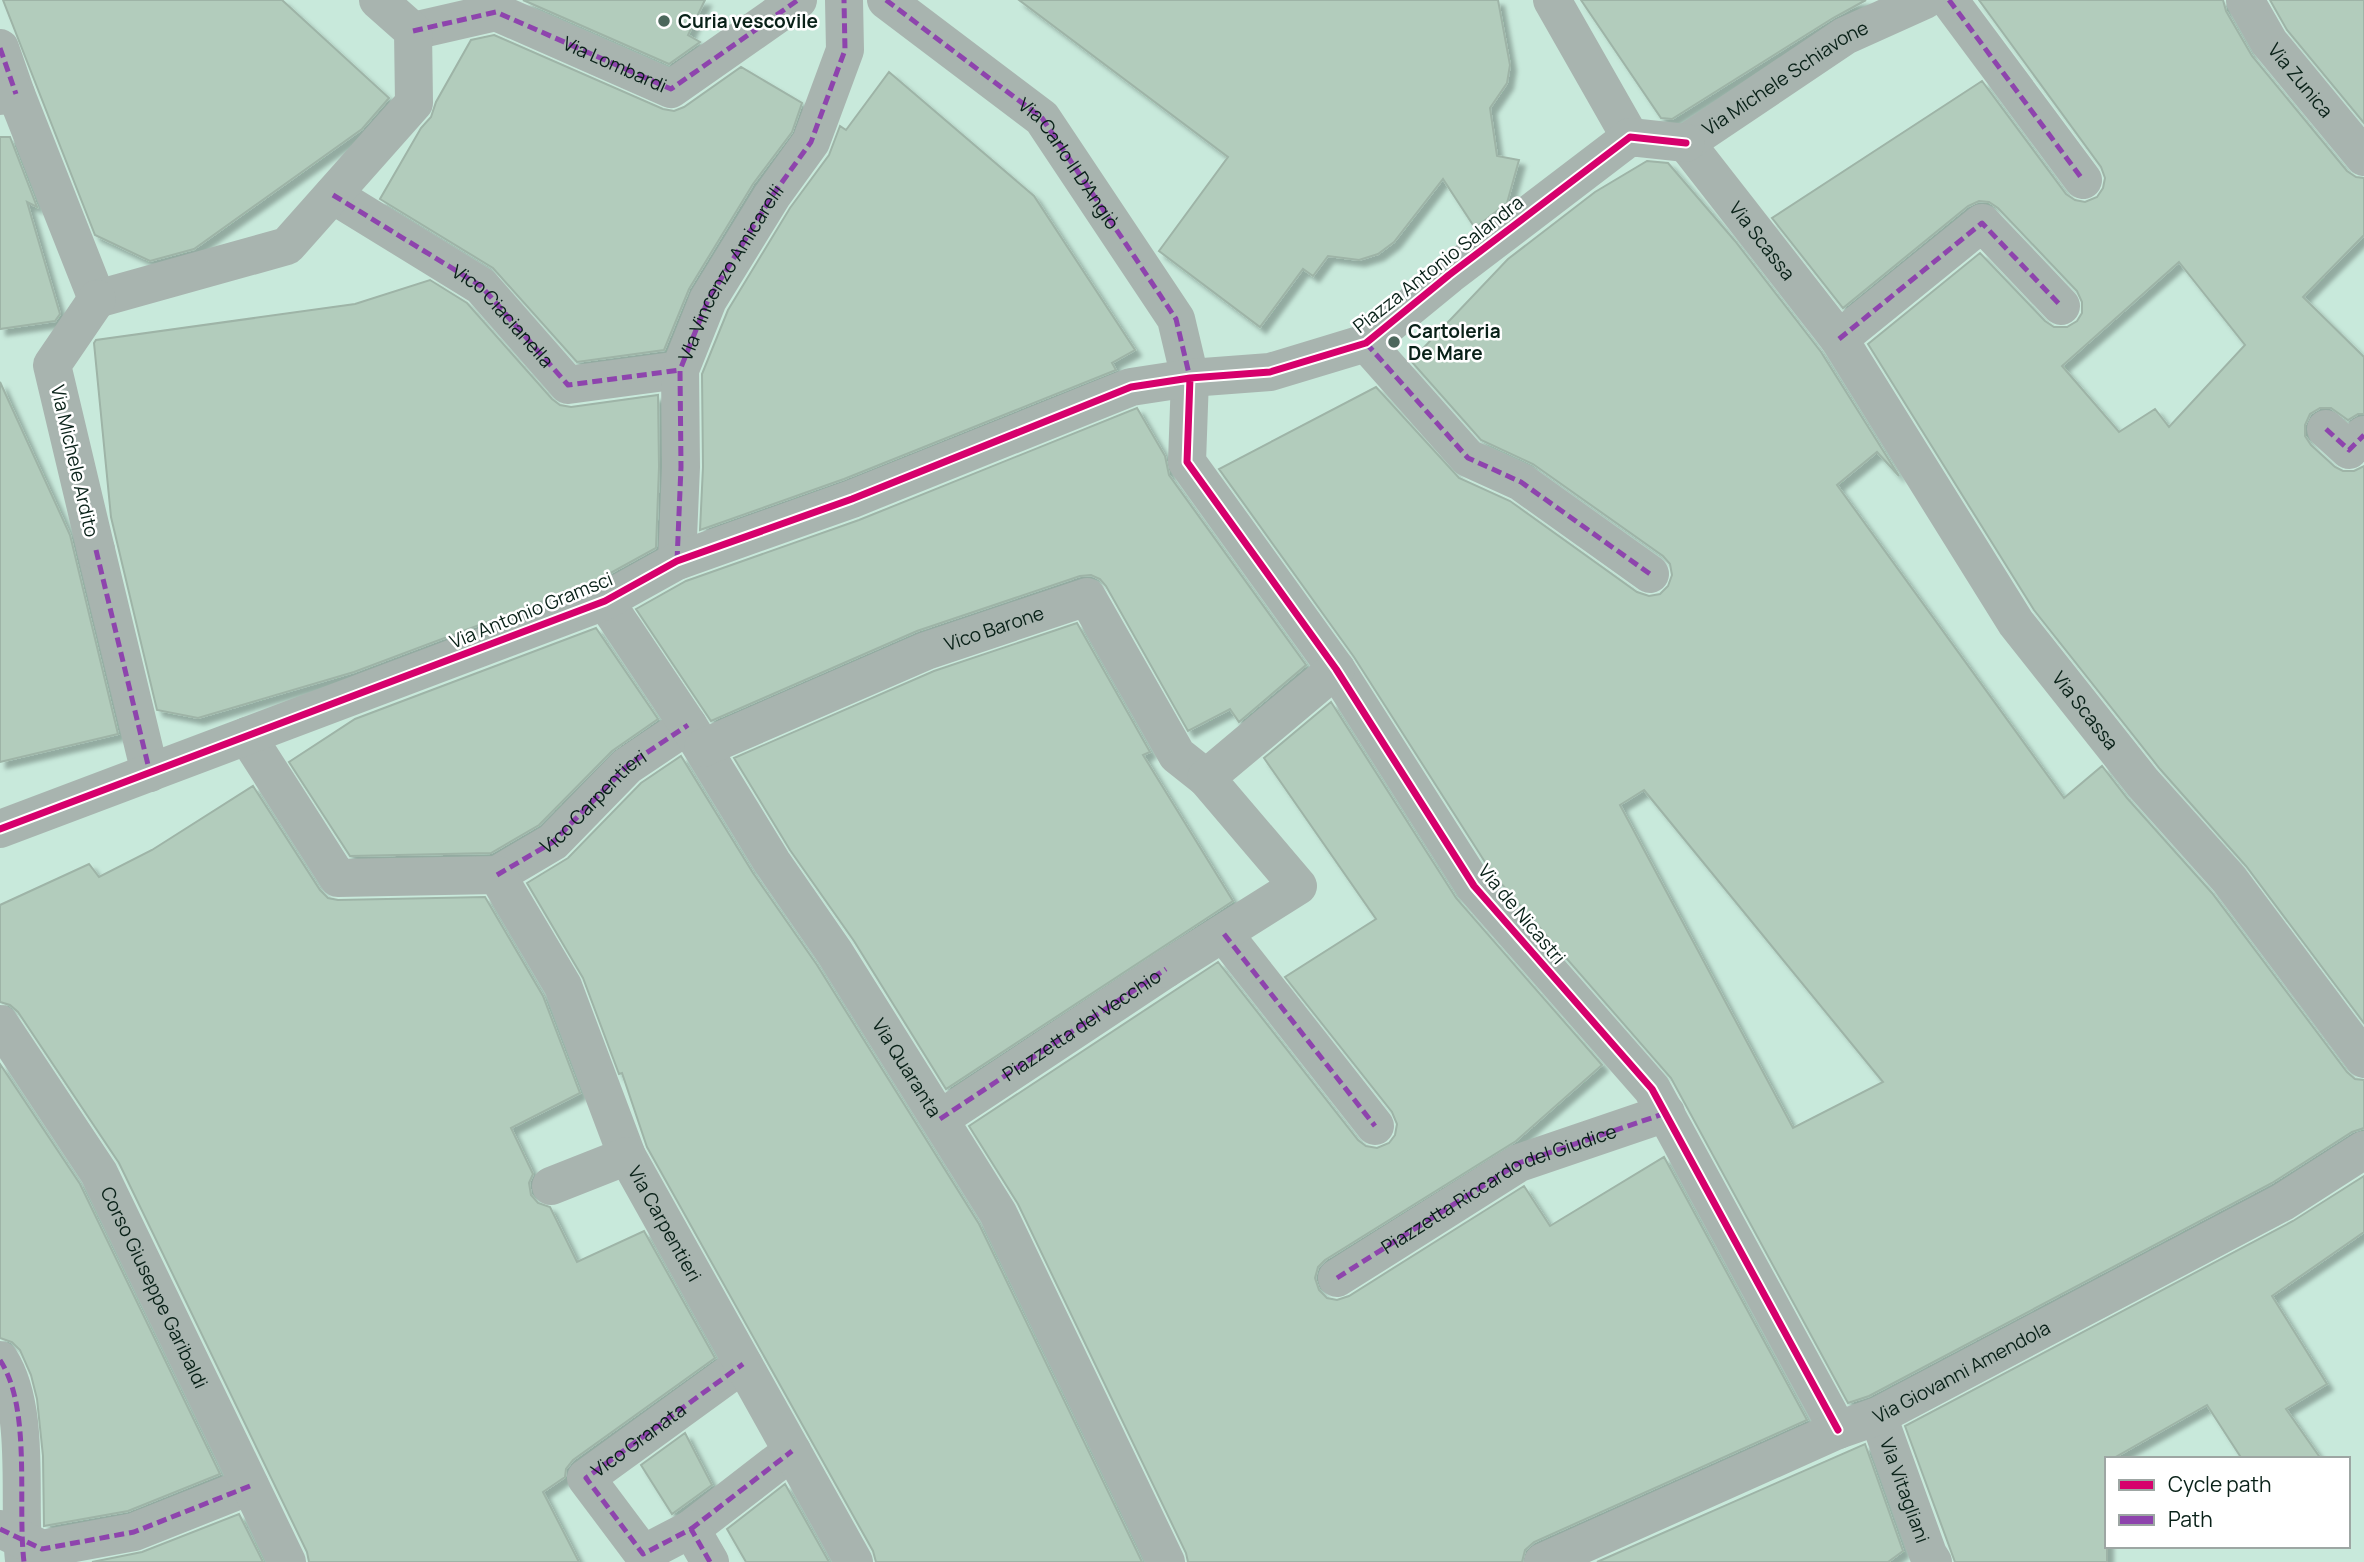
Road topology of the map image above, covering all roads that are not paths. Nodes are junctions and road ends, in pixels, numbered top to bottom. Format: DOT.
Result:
graph roads {
  1 [pos="378,0"];
  2 [pos="798,0"];
  3 [pos="845,0"];
  4 [pos="886,0"];
  5 [pos="1552,0"];
  6 [pos="1925,0"];
  7 [pos="1948,0"];
  8 [pos="2245,0"];
  9 [pos="413,31"];
  10 [pos="0,48"];
  11 [pos="8,95"];
  12 [pos="1630,137"];
  13 [pos="1686,143"];
  14 [pos="2364,157"];
  15 [pos="2083,180"];
  16 [pos="333,195"];
  17 [pos="97,299"];
  18 [pos="2061,306"];
  19 [pos="1839,339"];
  20 [pos="1366,343"];
  21 [pos="680,370"];
  22 [pos="1190,379"];
  23 [pos="2326,429"];
  24 [pos="2364,435"];
  25 [pos="677,562"];
  26 [pos="1650,574"];
  27 [pos="605,601"];
  28 [pos="1336,669"];
  29 [pos="247,736"];
  30 [pos="696,736"];
  31 [pos="150,773"];
  32 [pos="1206,778"];
  33 [pos="0,829"];
  34 [pos="497,875"];
  35 [pos="1224,934"];
  36 [pos="0,1024"];
  37 [pos="2364,1059"];
  38 [pos="1666,1113"];
  39 [pos="940,1119"];
  40 [pos="1375,1126"];
  41 [pos="2364,1150"];
  42 [pos="627,1156"];
  43 [pos="551,1185"];
  44 [pos="1337,1278"];
  45 [pos="0,1360"];
  46 [pos="743,1364"];
  47 [pos="1878,1416"];
  48 [pos="1838,1430"];
  49 [pos="792,1451"];
  50 [pos="250,1486"];
  51 [pos="691,1529"];
  52 [pos="15,1544"];
  53 [pos="1926,1559"];
  54 [pos="287,1562"];
  55 [pos="710,1562"];
  56 [pos="854,1562"];
  57 [pos="1166,1562"];
  58 [pos="1543,1562"];
  1 -- 9 [label="street"];
  2 -- 9 [label="street, Via Lombardi"];
  3 -- 21 [label="street, VIa Vincenzo Amicarelli"];
  4 -- 22 [label="street, Via Carlo II D'Angiò"];
  5 -- 12 [label="street"];
  6 -- 13 [label="street, Via Michele Schiavone"];
  7 -- 15 [label="street"];
  8 -- 14 [label="street, Via Zunica"];
  9 -- 16 [label="street"];
  10 -- 11 [label="street"];
  11 -- 17 [label="street"];
  12 -- 13 [label="street"];
  12 -- 20 [label="street, Piazza Antonio Salandra"];
  13 -- 19 [label="street, Via Scassa"];
  16 -- 17 [label="street"];
  16 -- 21 [label="street, Vico Ciacianella"];
  17 -- 31 [label="street, Via Michele Ardito"];
  18 -- 19 [label="street"];
  19 -- 37 [label="street, Via Scassa"];
  20 -- 22 [label="street, Piazza Antonio Salandra"];
  20 -- 26 [label="street, Piazza Antonio Salandra"];
  21 -- 25 [label="street, VIa Vincenzo Amicarelli"];
  22 -- 25 [label="street, Via Antonio Gramsci"];
  22 -- 28 [label="street, Via de Nicastri"];
  23 -- 24 [label="street"];
  25 -- 27 [label="street, Via Antonio Gramsci"];
  27 -- 29 [label="street, Via Antonio Gramsci"];
  27 -- 30 [label="street, Via Quaranta"];
  28 -- 32 [label="street"];
  28 -- 38 [label="street, Via de Nicastri"];
  29 -- 31 [label="street, Via Antonio Gramsci"];
  29 -- 34 [label="street"];
  30 -- 32 [label="street, Vico Barone"];
  30 -- 34 [label="street, Vico Carpentieri"];
  30 -- 39 [label="street, Via Quaranta"];
  31 -- 33 [label="street, Via Antonio Gramsci"];
  32 -- 35 [label="street, Piazzetta del Vecchio"];
  34 -- 42 [label="street, Via Carpentieri"];
  35 -- 39 [label="street, Piazzetta del Vecchio"];
  35 -- 40 [label="street"];
  36 -- 50 [label="street, Corso Giuseppe Garibaldi"];
  38 -- 44 [label="street, Piazzetta Riccardo del Giudice"];
  38 -- 48 [label="street, Via de Nicastri"];
  39 -- 57 [label="street, Via Quaranta"];
  41 -- 47 [label="street, Via Giovanni Amendola"];
  42 -- 43 [label="street"];
  42 -- 46 [label="street, Via Carpentieri"];
  45 -- 52 [label="street"];
  46 -- 49 [label="street, Via Carpentieri"];
  46 -- 51 [label="street, Vico Granata"];
  47 -- 48 [label="street, Via Giovanni Amendola"];
  47 -- 53 [label="street, Via Vitagliani"];
  48 -- 58 [label="street, Via Giovanni Amendola"];
  49 -- 51 [label="street, Vico Granata"];
  49 -- 56 [label="street, Via Carpentieri"];
  50 -- 52 [label="street"];
  50 -- 54 [label="street, Corso Giuseppe Garibaldi"];
  51 -- 55 [label="street"];
}
